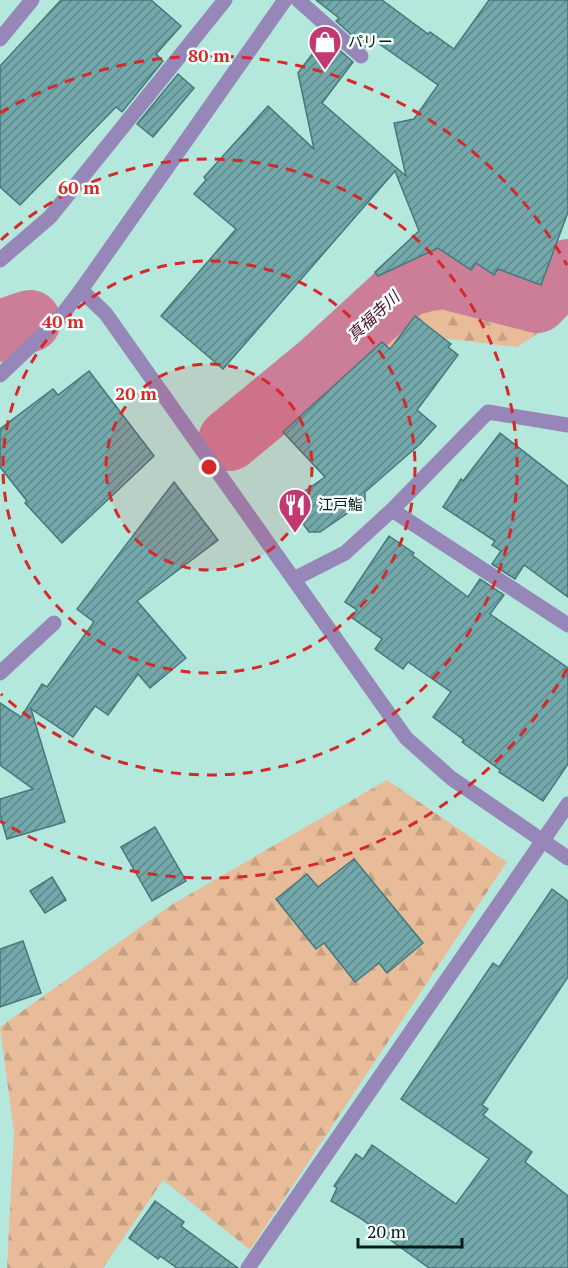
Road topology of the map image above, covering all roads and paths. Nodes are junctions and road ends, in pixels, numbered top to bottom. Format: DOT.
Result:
graph roads {
  1 [pos="32,0"];
  2 [pos="225,0"];
  3 [pos="285,0"];
  4 [pos="298,0"];
  5 [pos="0,39"];
  6 [pos="361,56"];
  7 [pos="0,260"];
  8 [pos="81,290"];
  9 [pos="0,375"];
  10 [pos="568,425"];
  11 [pos="392,510"];
  12 [pos="294,579"];
  13 [pos="54,623"];
  14 [pos="568,625"];
  15 [pos="0,673"];
  16 [pos="568,804"];
  17 [pos="542,840"];
  18 [pos="568,858"];
  19 [pos="248,1268"];
  1 -- 5 [label="street"];
  2 -- 7 [label="street"];
  3 -- 8 [label="street"];
  4 -- 6 [label="street"];
  8 -- 9 [label="street"];
  8 -- 12 [label="street"];
  10 -- 11 [label="street"];
  11 -- 12 [label="street"];
  11 -- 14 [label="street"];
  12 -- 17 [label="street"];
  13 -- 15 [label="street"];
  16 -- 17 [label="street"];
  17 -- 18 [label="street"];
  17 -- 19 [label="street"];
}
